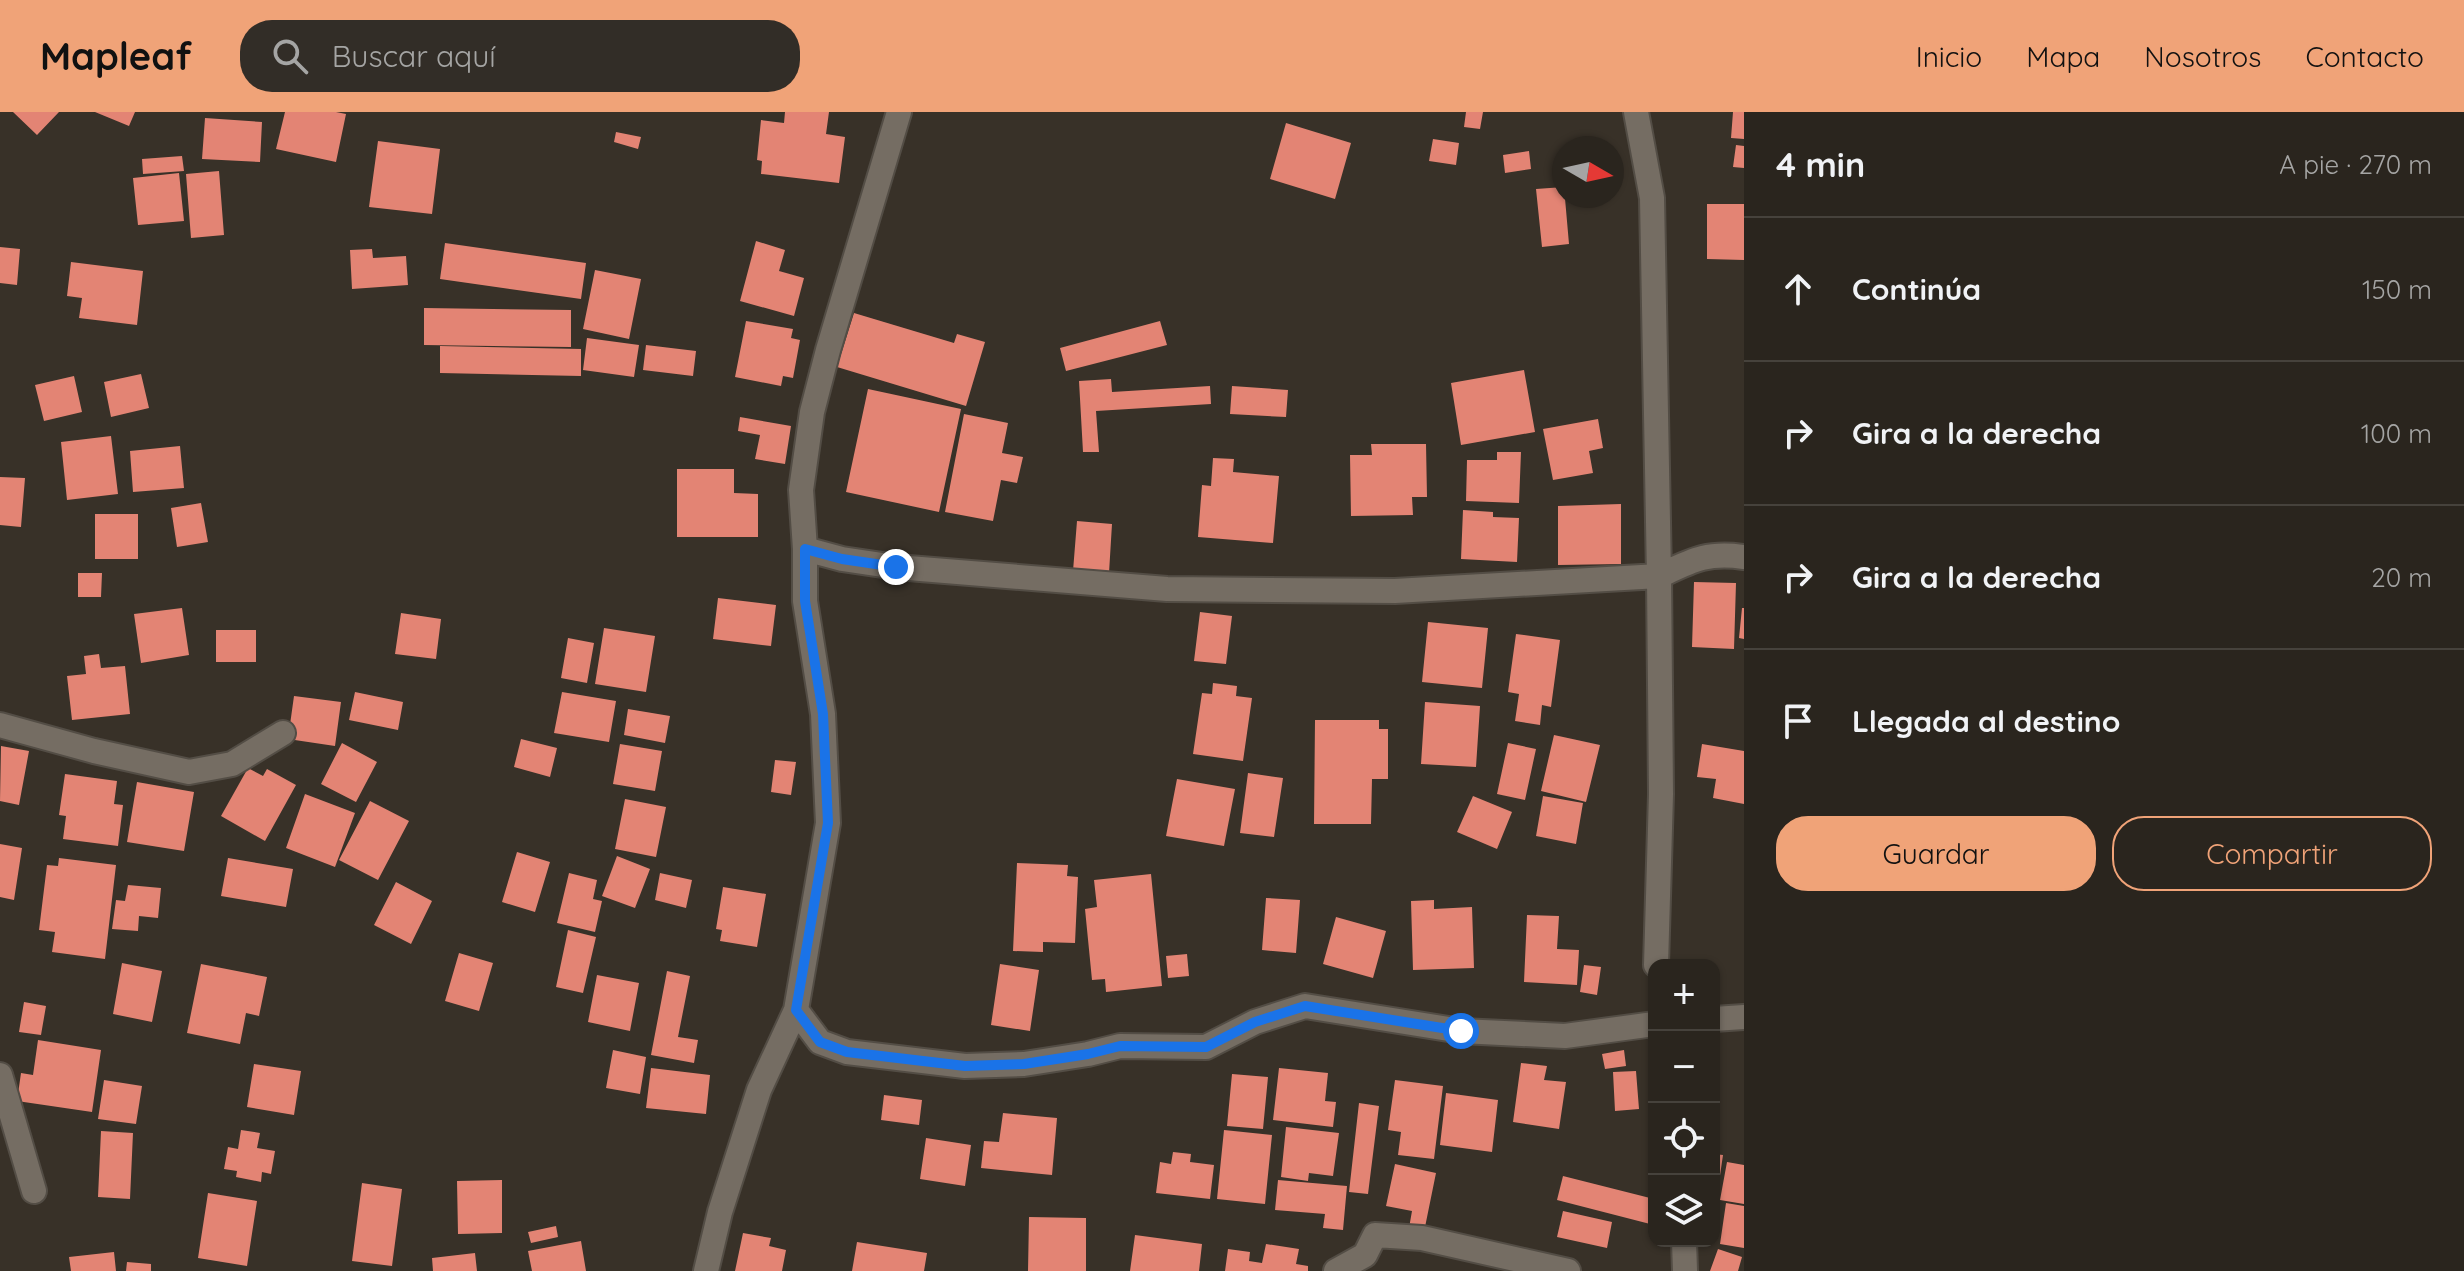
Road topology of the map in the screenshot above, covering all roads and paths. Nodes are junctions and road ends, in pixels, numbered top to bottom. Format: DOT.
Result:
graph roads {
  1 [pos="899,112"];
  2 [pos="1636,112"];
  3 [pos="805,549"];
  4 [pos="1744,557"];
  5 [pos="1659,576"];
  6 [pos="0,725"];
  7 [pos="283,733"];
  8 [pos="1656,959"];
  9 [pos="796,1010"];
  10 [pos="1744,1017"];
  11 [pos="1720,1019"];
  12 [pos="1648,1025"];
  13 [pos="0,1075"];
  14 [pos="34,1191"];
  15 [pos="1684,1247"];
  16 [pos="706,1271"];
  17 [pos="1336,1271"];
  18 [pos="1568,1271"];
  19 [pos="1685,1271"];
  1 -- 3 [label="street"];
  2 -- 5 [label="street"];
  3 -- 5 [label="street"];
  3 -- 9 [label="street"];
  4 -- 5 [label="street"];
  5 -- 8 [label="street"];
  6 -- 7 [label="street"];
  9 -- 12 [label="street"];
  9 -- 16 [label="street"];
  10 -- 11 [label="street"];
  13 -- 14 [label="street"];
  15 -- 19 [label="street"];
  17 -- 18 [label="street"];
}
